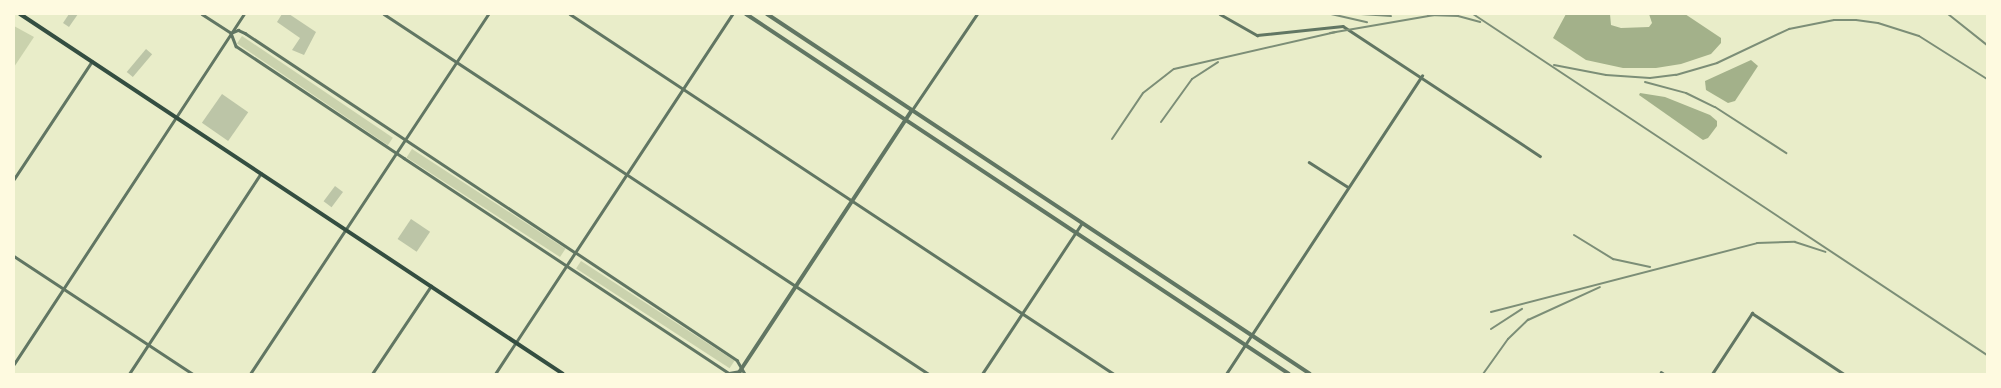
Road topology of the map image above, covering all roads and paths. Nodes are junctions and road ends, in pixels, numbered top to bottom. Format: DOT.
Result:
graph roads {
  1 [pos="20,14"];
  2 [pos="202,14"];
  3 [pos="244,14"];
  4 [pos="384,14"];
  5 [pos="488,14"];
  6 [pos="570,14"];
  7 [pos="732,14"];
  8 [pos="746,14"];
  9 [pos="767,14"];
  10 [pos="977,14"];
  11 [pos="1220,14"];
  12 [pos="231,33"];
  13 [pos="92,61"];
  14 [pos="456,62"];
  15 [pos="1422,76"];
  16 [pos="683,88"];
  17 [pos="912,110"];
  18 [pos="176,117"];
  19 [pos="906,119"];
  20 [pos="405,140"];
  21 [pos="396,153"];
  22 [pos="1540,156"];
  23 [pos="1309,162"];
  24 [pos="261,173"];
  25 [pos="626,174"];
  26 [pos="14,179"];
  27 [pos="1348,187"];
  28 [pos="1035,192"];
  29 [pos="852,201"];
  30 [pos="1029,201"];
  31 [pos="1082,223"];
  32 [pos="346,230"];
  33 [pos="1076,232"];
  34 [pos="575,252"];
  35 [pos="14,256"];
  36 [pos="566,266"];
  37 [pos="431,286"];
  38 [pos="796,286"];
  39 [pos="63,289"];
  40 [pos="1022,314"];
  41 [pos="1252,336"];
  42 [pos="516,343"];
  43 [pos="148,345"];
  44 [pos="1246,345"];
  45 [pos="14,364"];
  46 [pos="739,373"];
  47 [pos="129,374"];
  48 [pos="192,374"];
  49 [pos="250,374"];
  50 [pos="372,374"];
  51 [pos="495,374"];
  52 [pos="563,374"];
  53 [pos="745,374"];
  54 [pos="930,374"];
  55 [pos="982,374"];
  56 [pos="1114,374"];
  57 [pos="1226,374"];
  58 [pos="1289,374"];
  59 [pos="1310,374"];
  60 [pos="1712,374"];
  61 [pos="1844,374"];
  1 -- 13 [label="main road"];
  2 -- 12 [label="street"];
  3 -- 12 [label="street"];
  4 -- 14 [label="street"];
  5 -- 14 [label="street"];
  6 -- 16 [label="street"];
  7 -- 16 [label="street"];
  8 -- 19 [label="street"];
  9 -- 17 [label="street"];
  10 -- 17 [label="street"];
  11 -- 15 [label="street"];
  12 -- 18 [label="street"];
  12 -- 20 [label="street"];
  12 -- 21 [label="street"];
  13 -- 18 [label="main road"];
  13 -- 26 [label="street"];
  14 -- 20 [label="street"];
  14 -- 25 [label="street"];
  15 -- 22 [label="street"];
  15 -- 27 [label="street"];
  16 -- 25 [label="street"];
  16 -- 29 [label="street"];
  17 -- 19 [label="street"];
  17 -- 28 [label="street"];
  18 -- 24 [label="main road"];
  18 -- 39 [label="street"];
  19 -- 29 [label="street"];
  19 -- 30 [label="street"];
  20 -- 21 [label="street"];
  20 -- 34 [label="street"];
  21 -- 32 [label="street"];
  21 -- 36 [label="street"];
  23 -- 27 [label="street"];
  24 -- 32 [label="main road"];
  24 -- 43 [label="street"];
  25 -- 34 [label="street"];
  25 -- 38 [label="street"];
  27 -- 41 [label="street"];
  28 -- 30 [label="street"];
  28 -- 31 [label="street"];
  29 -- 38 [label="street"];
  29 -- 40 [label="street"];
  30 -- 33 [label="street"];
  31 -- 33 [label="street"];
  31 -- 41 [label="street"];
  32 -- 37 [label="main road"];
  32 -- 49 [label="street"];
  33 -- 40 [label="street"];
  33 -- 44 [label="street"];
  34 -- 36 [label="street"];
  34 -- 46 [label="street"];
  35 -- 39 [label="street"];
  36 -- 42 [label="street"];
  36 -- 46 [label="street"];
  37 -- 42 [label="main road"];
  37 -- 50 [label="street"];
  38 -- 46 [label="street"];
  38 -- 54 [label="street"];
  39 -- 43 [label="street"];
  39 -- 45 [label="street"];
  40 -- 55 [label="street"];
  40 -- 56 [label="street"];
  41 -- 44 [label="street"];
  41 -- 59 [label="street"];
  42 -- 51 [label="street"];
  42 -- 52 [label="main road"];
  43 -- 47 [label="street"];
  43 -- 48 [label="street"];
  44 -- 57 [label="street"];
  44 -- 58 [label="street"];
  46 -- 53 [label="street"];
  60 -- 61 [label="street"];
}
